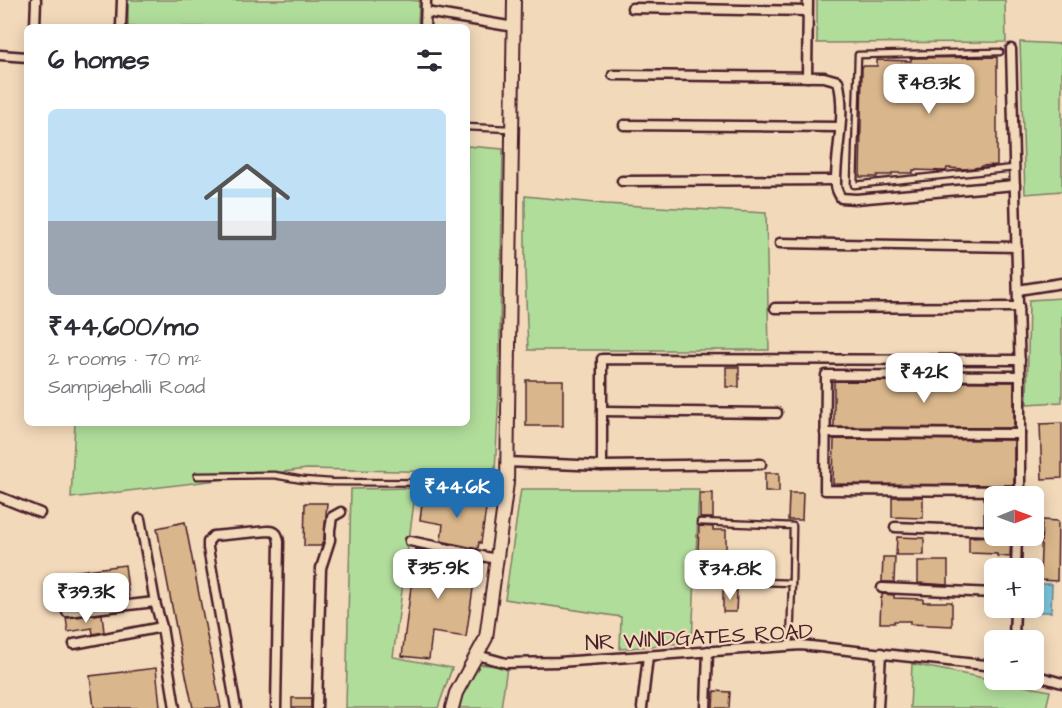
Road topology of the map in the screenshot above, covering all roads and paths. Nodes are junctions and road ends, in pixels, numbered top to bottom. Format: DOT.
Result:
graph roads {
  1 [pos="36,0"];
  2 [pos="122,0"];
  3 [pos="426,0"];
  4 [pos="514,0"];
  5 [pos="808,0"];
  6 [pos="632,8"];
  7 [pos="807,11"];
  8 [pos="426,12"];
  9 [pos="34,24"];
  10 [pos="121,24"];
  11 [pos="425,24"];
  12 [pos="514,27"];
  13 [pos="1011,49"];
  14 [pos="1000,52"];
  15 [pos="0,55"];
  16 [pos="24,57"];
  17 [pos="613,75"];
  18 [pos="807,77"];
  19 [pos="624,125"];
  20 [pos="470,127"];
  21 [pos="840,127"];
  22 [pos="512,129"];
  23 [pos="1015,168"];
  24 [pos="837,180"];
  25 [pos="622,181"];
  26 [pos="1015,184"];
  27 [pos="780,243"];
  28 [pos="1017,247"];
  29 [pos="1062,282"];
  30 [pos="1018,290"];
  31 [pos="775,308"];
  32 [pos="1018,308"];
  33 [pos="1020,360"];
  34 [pos="1020,376"];
  35 [pos="602,411"];
  36 [pos="777,413"];
  37 [pos="825,433"];
  38 [pos="1020,435"];
  39 [pos="507,462"];
  40 [pos="761,464"];
  41 [pos="602,466"];
  42 [pos="197,476"];
  43 [pos="507,483"];
  44 [pos="1020,486"];
  45 [pos="984,493"];
  46 [pos="0,497"];
  47 [pos="341,512"];
  48 [pos="40,513"];
  49 [pos="140,519"];
  50 [pos="700,522"];
  51 [pos="895,527"];
  52 [pos="984,531"];
  53 [pos="410,541"];
  54 [pos="496,559"];
  55 [pos="699,580"];
  56 [pos="792,583"];
  57 [pos="882,588"];
  58 [pos="984,593"];
  59 [pos="156,602"];
  60 [pos="67,612"];
  61 [pos="162,627"];
  62 [pos="74,644"];
  63 [pos="790,646"];
  64 [pos="708,651"];
  65 [pos="880,653"];
  66 [pos="477,655"];
  67 [pos="648,656"];
  68 [pos="984,665"];
  69 [pos="1044,678"];
  70 [pos="1062,683"];
  71 [pos="175,708"];
  72 [pos="236,708"];
  73 [pos="276,708"];
  74 [pos="317,708"];
  75 [pos="452,708"];
  76 [pos="642,708"];
  77 [pos="706,708"];
  78 [pos="878,708"];
  1 -- 9 [label="street"];
  2 -- 10 [label="street"];
  3 -- 8 [label="street"];
  4 -- 12 [label="street"];
  5 -- 7 [label="street"];
  6 -- 7 [label="street"];
  7 -- 18 [label="street"];
  8 -- 11 [label="street"];
  8 -- 12 [label="street"];
  12 -- 22 [label="street"];
  13 -- 23 [label="street"];
  14 -- 23 [label="lane"];
  15 -- 16 [label="street"];
  17 -- 18 [label="street"];
  18 -- 21 [label="street"];
  19 -- 21 [label="street"];
  20 -- 22 [label="lane"];
  21 -- 24 [label="street"];
  22 -- 39 [label="street"];
  23 -- 26 [label="street"];
  24 -- 25 [label="street"];
  24 -- 26 [label="street"];
  26 -- 28 [label="street"];
  27 -- 28 [label="street"];
  28 -- 30 [label="street"];
  29 -- 30 [label="street"];
  30 -- 32 [label="street"];
  31 -- 32 [label="street"];
  32 -- 33 [label="street"];
  33 -- 34 [label="street"];
  33 -- 35 [label="street"];
  34 -- 37 [label="street"];
  34 -- 38 [label="street"];
  35 -- 36 [label="street"];
  35 -- 41 [label="street"];
  37 -- 38 [label="street"];
  37 -- 45 [label="street"];
  38 -- 44 [label="street"];
  39 -- 41 [label="street"];
  39 -- 43 [label="street"];
  40 -- 41 [label="street"];
  42 -- 43 [label="lane"];
  43 -- 54 [label="street"];
  46 -- 48 [label="street"];
  47 -- 74 [label="street"];
  49 -- 59 [label="street"];
  50 -- 56 [label="lane"];
  51 -- 52 [label="street"];
  53 -- 54 [label="street"];
  54 -- 66 [label="street"];
  55 -- 56 [label="lane"];
  56 -- 63 [label="lane"];
  57 -- 58 [label="street"];
  59 -- 60 [label="street"];
  59 -- 61 [label="street"];
  61 -- 62 [label="street"];
  61 -- 71 [label="street"];
  63 -- 64 [label="street, NR WINDGATES ROAD"];
  63 -- 65 [label="street, NR WINDGATES ROAD"];
  64 -- 67 [label="street, NR WINDGATES ROAD"];
  64 -- 77 [label="street"];
  65 -- 68 [label="street, NR WINDGATES ROAD"];
  65 -- 78 [label="street"];
  66 -- 67 [label="street, NR WINDGATES ROAD"];
  66 -- 75 [label="street"];
  67 -- 76 [label="street"];
  69 -- 70 [label="street"];
  72 -- 73 [label="street"];
}
